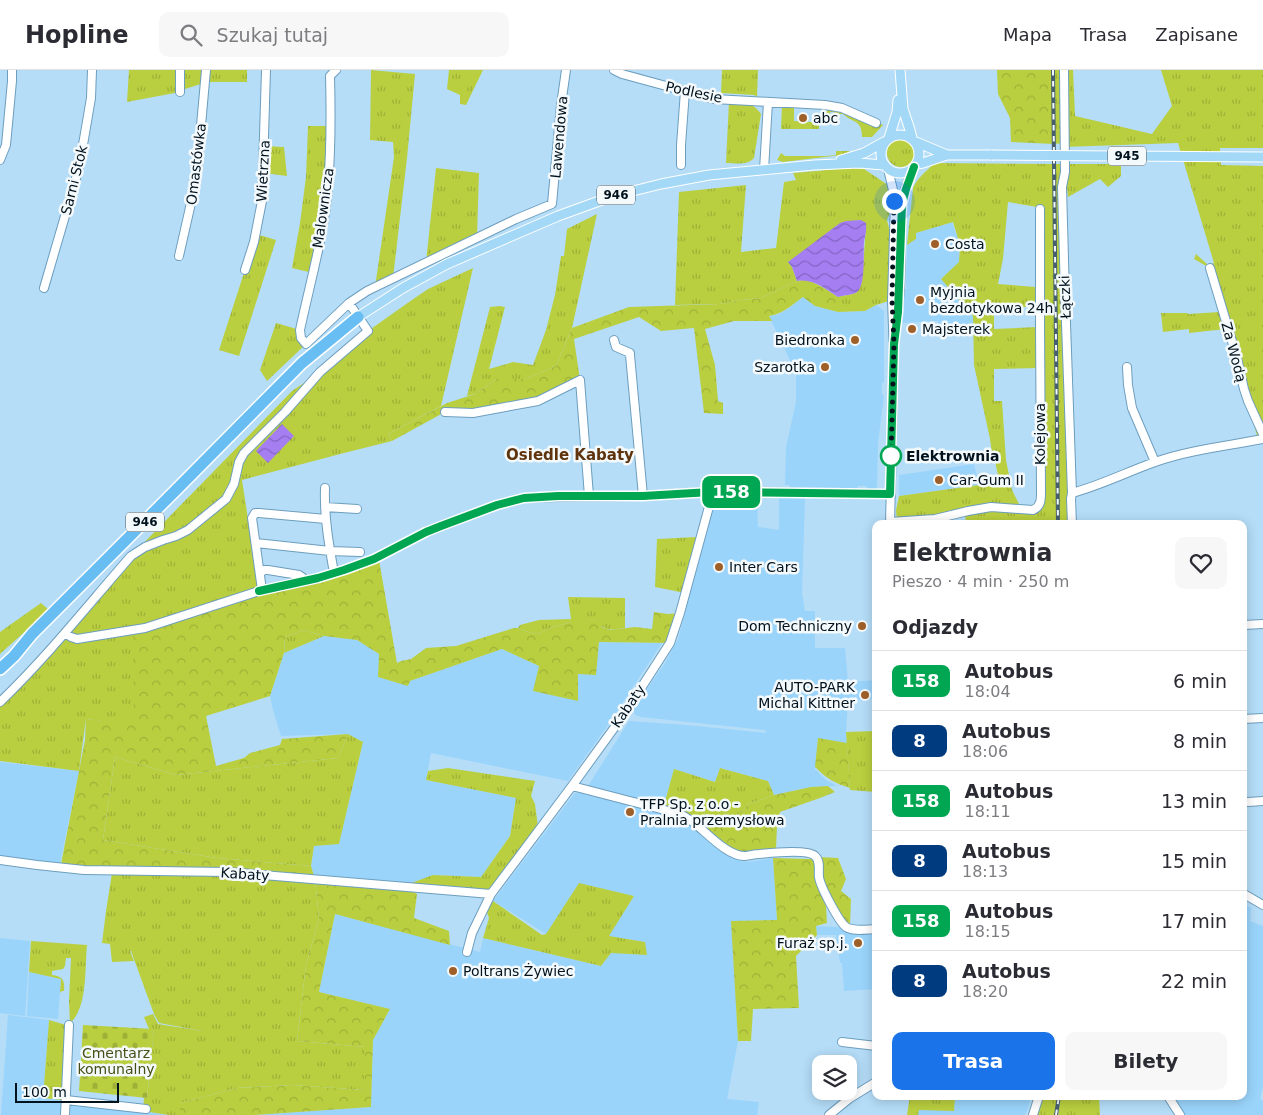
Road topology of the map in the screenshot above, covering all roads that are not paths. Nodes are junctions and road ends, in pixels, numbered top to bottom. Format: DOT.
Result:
graph roads {
  1 [pos="12,70"];
  2 [pos="92,70"];
  3 [pos="180,70"];
  4 [pos="206,70"];
  5 [pos="266,70"];
  6 [pos="336,70"];
  7 [pos="566,70"];
  8 [pos="614,70"];
  9 [pos="900,70"];
  10 [pos="1064,70"];
  11 [pos="180,92"];
  12 [pos="685,92"];
  13 [pos="768,102"];
  14 [pos="876,123"];
  15 [pos="886,140"];
  16 [pos="914,140"];
  17 [pos="947,154"];
  18 [pos="1263,157"];
  19 [pos="0,160"];
  20 [pos="681,165"];
  21 [pos="814,165"];
  22 [pos="916,165"];
  23 [pos="886,167"];
  24 [pos="764,170"];
  25 [pos="1040,210"];
  26 [pos="179,256"];
  27 [pos="1210,268"];
  28 [pos="245,270"];
  29 [pos="44,288"];
  30 [pos="349,303"];
  31 [pos="358,317"];
  32 [pos="614,340"];
  33 [pos="894,344"];
  34 [pos="1127,367"];
  35 [pos="445,412"];
  36 [pos="1263,434"];
  37 [pos="1263,439"];
  38 [pos="1155,462"];
  39 [pos="326,488"];
  40 [pos="711,492"];
  41 [pos="1072,493"];
  42 [pos="890,494"];
  43 [pos="589,496"];
  44 [pos="643,496"];
  45 [pos="324,507"];
  46 [pos="358,509"];
  47 [pos="326,519"];
  48 [pos="890,520"];
  49 [pos="924,520"];
  50 [pos="1072,520"];
  51 [pos="256,543"];
  52 [pos="330,551"];
  53 [pos="360,552"];
  54 [pos="260,573"];
  55 [pos="334,573"];
  56 [pos="305,581"];
  57 [pos="261,590"];
  58 [pos="1263,624"];
  59 [pos="1247,625"];
  60 [pos="65,633"];
  61 [pos="32,634"];
  62 [pos="0,660"];
  63 [pos="0,669"];
  64 [pos="0,702"];
  65 [pos="1263,718"];
  66 [pos="1247,719"];
  67 [pos="572,786"];
  68 [pos="1263,801"];
  69 [pos="1248,802"];
  70 [pos="0,860"];
  71 [pos="491,894"];
  72 [pos="1247,896"];
  73 [pos="1263,905"];
  74 [pos="872,929"];
  75 [pos="467,952"];
  76 [pos="69,1025"];
  77 [pos="842,1042"];
  78 [pos="872,1046"];
  79 [pos="872,1084"];
  80 [pos="66,1100"];
  81 [pos="1038,1100"];
  82 [pos="1171,1100"];
  83 [pos="146,1109"];
  84 [pos="65,1115"];
  85 [pos="829,1115"];
  86 [pos="1033,1115"];
  87 [pos="1180,1115"];
  1 -- 19 [label="street"];
  2 -- 29 [label="street, Sarni Stok"];
  3 -- 11 [label="street"];
  4 -- 26 [label="street, Omastówka"];
  5 -- 28 [label="street, Wietrzna"];
  6 -- 30 [label="street, Malownicza"];
  7 -- 30 [label="street, Lawendowa"];
  8 -- 12 [label="street, Podlesie"];
  9 -- 15 [label="main road"];
  9 -- 16 [label="main road"];
  10 -- 41 [label="street, Łączki"];
  12 -- 13 [label="street, Podlesie"];
  12 -- 20 [label="street"];
  13 -- 14 [label="street, Podlesie"];
  13 -- 24 [label="street"];
  15 -- 16 [label="main road"];
  15 -- 21 [label="main road, 946"];
  15 -- 23 [label="main road"];
  16 -- 17 [label="main road, 945"];
  16 -- 22 [label="main road"];
  17 -- 18 [label="main road, 945, bridge"];
  17 -- 22 [label="main road, 945"];
  21 -- 23 [label="main road, 946"];
  21 -- 24 [label="main road, 946"];
  22 -- 23 [label="main road"];
  22 -- 33 [label="street"];
  23 -- 33 [label="street"];
  24 -- 31 [label="main road, 946"];
  25 -- 49 [label="street, Kolejowa"];
  27 -- 36 [label="street, Za Wodą"];
  30 -- 31 [label="street"];
  31 -- 60 [label="street"];
  31 -- 61 [label="highway, 946"];
  32 -- 44 [label="street"];
  33 -- 42 [label="street"];
  34 -- 38 [label="street"];
  35 -- 43 [label="street"];
  37 -- 38 [label="street"];
  38 -- 41 [label="street"];
  39 -- 45 [label="street"];
  40 -- 42 [label="street"];
  40 -- 44 [label="street"];
  40 -- 67 [label="street, Kabaty"];
  41 -- 50 [label="street, Łączki"];
  42 -- 48 [label="street"];
  43 -- 44 [label="street"];
  43 -- 55 [label="street"];
  45 -- 46 [label="street"];
  45 -- 47 [label="street"];
  47 -- 51 [label="street"];
  47 -- 52 [label="street"];
  51 -- 52 [label="street"];
  51 -- 54 [label="street"];
  52 -- 53 [label="street"];
  52 -- 55 [label="street"];
  54 -- 56 [label="street"];
  54 -- 57 [label="street"];
  55 -- 56 [label="street"];
  56 -- 57 [label="street"];
  57 -- 60 [label="street"];
  58 -- 59 [label="street"];
  60 -- 64 [label="street"];
  61 -- 62 [label="highway, 946"];
  61 -- 63 [label="highway, 946"];
  65 -- 66 [label="street"];
  67 -- 71 [label="street, Kabaty"];
  67 -- 74 [label="street"];
  68 -- 69 [label="street"];
  70 -- 71 [label="street, Kabaty"];
  71 -- 75 [label="street, Kabaty"];
  72 -- 73 [label="street"];
  76 -- 80 [label="street"];
  77 -- 78 [label="street"];
  79 -- 85 [label="street"];
  80 -- 83 [label="street"];
  80 -- 84 [label="street"];
  81 -- 86 [label="street"];
  82 -- 87 [label="street"];
}
